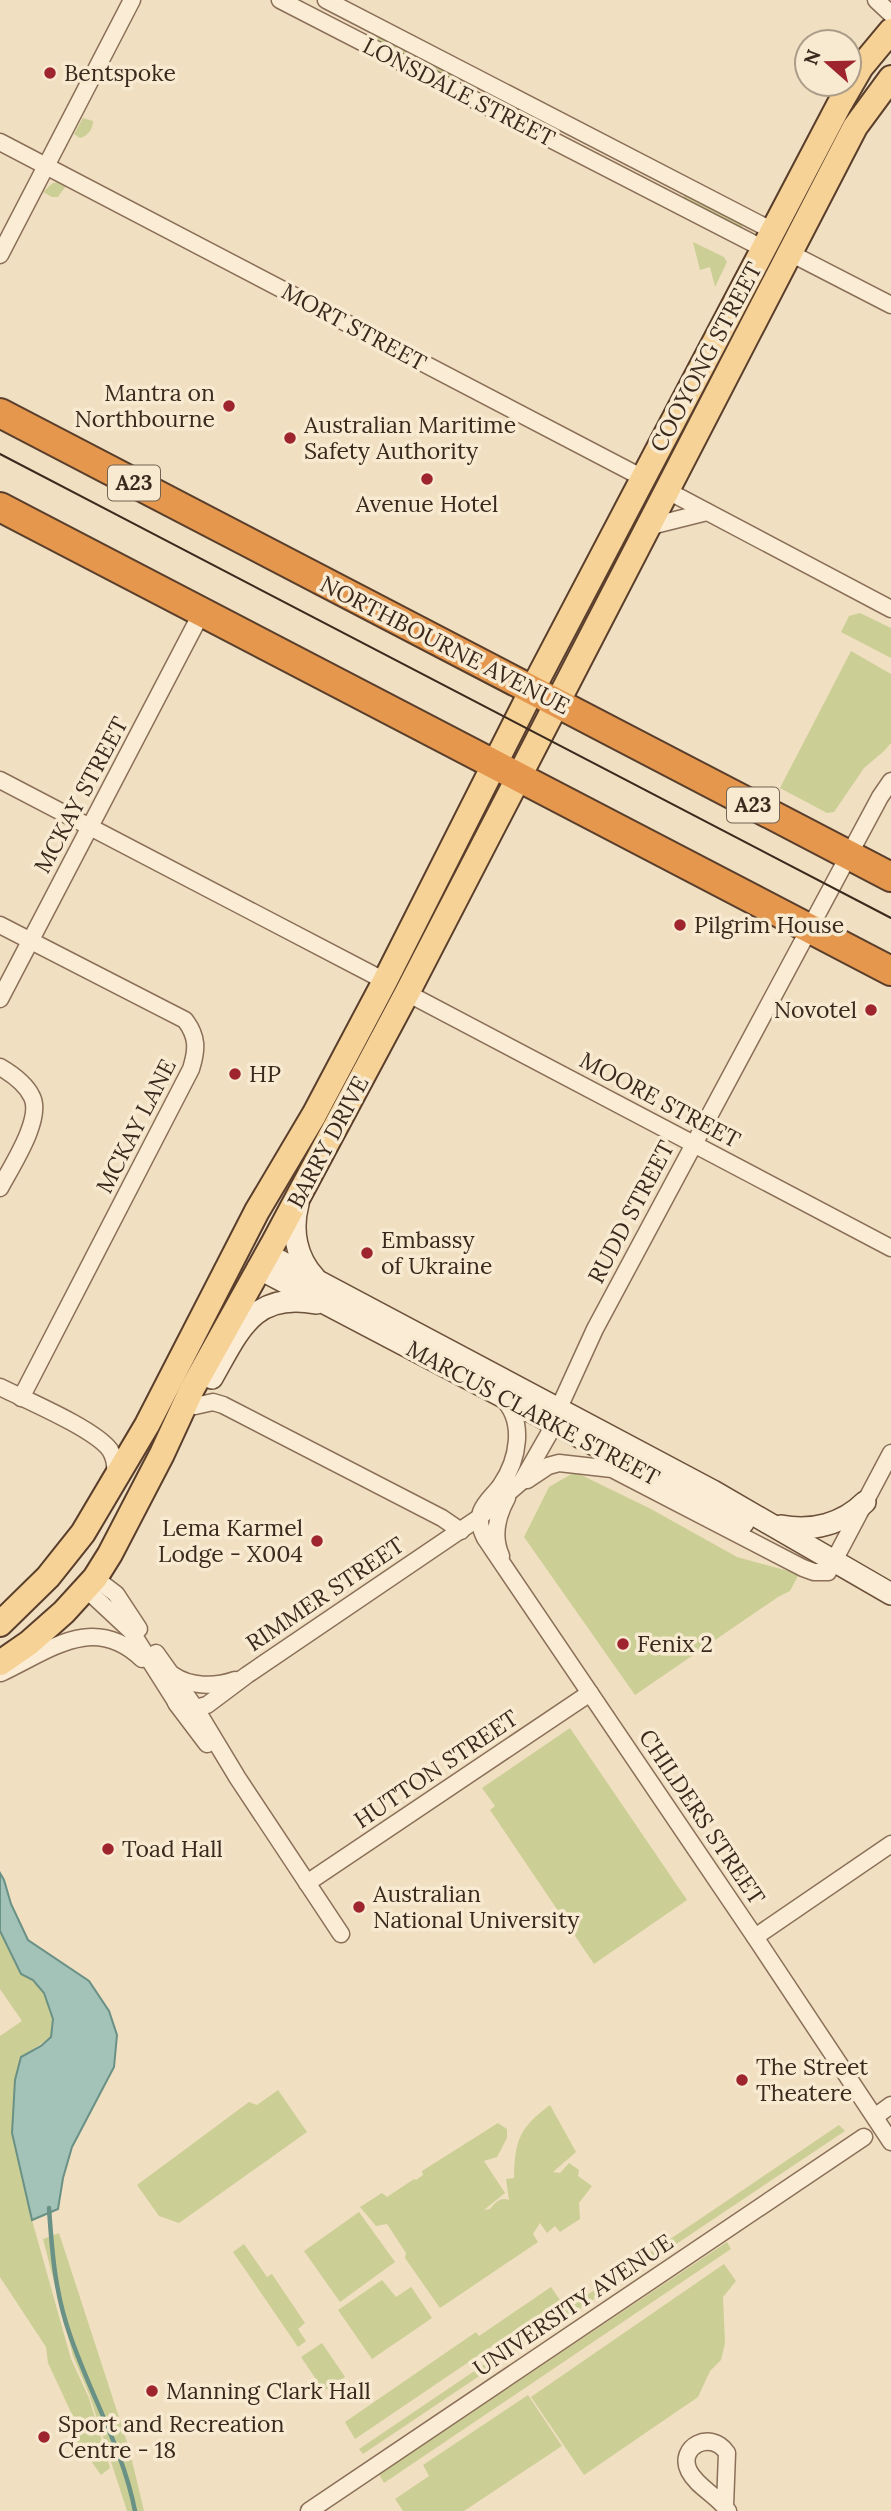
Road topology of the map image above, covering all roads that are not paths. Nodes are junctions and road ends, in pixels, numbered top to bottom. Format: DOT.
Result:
graph roads {
  1 [pos="132,0"];
  2 [pos="326,0"];
  3 [pos="876,0"];
  4 [pos="288,2"];
  5 [pos="891,15"];
  6 [pos="891,31"];
  7 [pos="891,78"];
  8 [pos="0,142"];
  9 [pos="638,161"];
  10 [pos="46,166"];
  11 [pos="628,179"];
  12 [pos="768,240"];
  13 [pos="790,253"];
  14 [pos="0,255"];
  15 [pos="891,305"];
  16 [pos="685,395"];
  17 [pos="709,407"];
  18 [pos="0,413"];
  19 [pos="643,478"];
  20 [pos="666,490"];
  21 [pos="0,507"];
  22 [pos="707,512"];
  23 [pos="642,537"];
  24 [pos="891,609"];
  25 [pos="202,612"];
  26 [pos="544,697"];
  27 [pos="506,770"];
  28 [pos="0,780"];
  29 [pos="891,781"];
  30 [pos="90,827"];
  31 [pos="849,855"];
  32 [pos="891,877"];
  33 [pos="0,925"];
  34 [pos="810,928"];
  35 [pos="30,940"];
  36 [pos="891,971"];
  37 [pos="385,981"];
  38 [pos="407,993"];
  39 [pos="0,999"];
  40 [pos="0,1067"];
  41 [pos="693,1143"];
  42 [pos="0,1188"];
  43 [pos="302,1188"];
  44 [pos="239,1247"];
  45 [pos="891,1248"];
  46 [pos="263,1261"];
  47 [pos="319,1281"];
  48 [pos="335,1308"];
  49 [pos="0,1387"];
  50 [pos="500,1396"];
  51 [pos="21,1398"];
  52 [pos="195,1406"];
  53 [pos="556,1418"];
  54 [pos="147,1425"];
  55 [pos="91,1435"];
  56 [pos="891,1453"];
  57 [pos="162,1454"];
  58 [pos="113,1483"];
  59 [pos="512,1491"];
  60 [pos="865,1502"];
  61 [pos="480,1517"];
  62 [pos="763,1520"];
  63 [pos="461,1531"];
  64 [pos="834,1562"];
  65 [pos="507,1568"];
  66 [pos="80,1575"];
  67 [pos="891,1594"];
  68 [pos="0,1608"];
  69 [pos="0,1624"];
  70 [pos="0,1639"];
  71 [pos="0,1663"];
  72 [pos="159,1667"];
  73 [pos="0,1674"];
  74 [pos="247,1675"];
  75 [pos="590,1693"];
  76 [pos="172,1696"];
  77 [pos="196,1709"];
  78 [pos="237,1777"];
  79 [pos="891,1844"];
  80 [pos="307,1883"];
  81 [pos="341,1934"];
  82 [pos="755,1937"];
  83 [pos="891,2105"];
  84 [pos="876,2116"];
  85 [pos="889,2136"];
  86 [pos="864,2137"];
  87 [pos="309,2511"];
  1 -- 10 [label="street"];
  2 -- 9 [label="street, LONSDALE STREET"];
  3 -- 5 [label="street"];
  4 -- 11 [label="street, LONSDALE STREET"];
  6 -- 12 [label="main road, COOYONG STREET"];
  7 -- 13 [label="main road, COOYONG STREET"];
  8 -- 10 [label="street, MORT STREET"];
  9 -- 11 [label="street"];
  9 -- 12 [label="street, LONSDALE STREET"];
  10 -- 14 [label="street"];
  10 -- 19 [label="street, MORT STREET"];
  11 -- 12 [label="street, LONSDALE STREET"];
  12 -- 13 [label="main road, LONSDALE STREET"];
  12 -- 16 [label="main road, COOYONG STREET"];
  13 -- 15 [label="street"];
  13 -- 17 [label="main road, COOYONG STREET"];
  16 -- 17 [label="main road"];
  16 -- 19 [label="main road, COOYONG STREET"];
  17 -- 20 [label="main road, COOYONG STREET"];
  18 -- 26 [label="highway, NORTHBOURNE AVENUE / A23"];
  19 -- 20 [label="main road, MORT STREET"];
  19 -- 26 [label="main road, COOYONG STREET"];
  20 -- 22 [label="street, MORT STREET"];
  20 -- 23 [label="main road, COOYONG STREET"];
  21 -- 25 [label="highway"];
  22 -- 23 [label="street"];
  22 -- 24 [label="street, MORT STREET"];
  23 -- 26 [label="main road, COOYONG STREET"];
  25 -- 27 [label="highway"];
  25 -- 30 [label="street, MCKAY STREET"];
  26 -- 27 [label="main road, BARRY DRIVE"];
  26 -- 31 [label="highway, NORTHBOURNE AVENUE / A23"];
  27 -- 34 [label="highway"];
  27 -- 37 [label="main road, BARRY DRIVE"];
  27 -- 38 [label="main road, BARRY DRIVE"];
  28 -- 30 [label="street"];
  29 -- 31 [label="street, RUDD STREET"];
  30 -- 35 [label="street, MCKAY STREET"];
  30 -- 37 [label="street"];
  31 -- 32 [label="highway, NORTHBOURNE AVENUE / A23"];
  31 -- 34 [label="street, RUDD STREET"];
  33 -- 35 [label="street, MCKAY LANE"];
  34 -- 36 [label="highway"];
  34 -- 41 [label="street, RUDD STREET"];
  35 -- 39 [label="street, MCKAY STREET"];
  35 -- 51 [label="street, MCKAY LANE"];
  37 -- 44 [label="main road, BARRY DRIVE"];
  38 -- 41 [label="street, MOORE STREET"];
  38 -- 43 [label="main road, BARRY DRIVE"];
  40 -- 42 [label="street"];
  41 -- 45 [label="street, MOORE STREET"];
  41 -- 53 [label="street, RUDD STREET"];
  43 -- 46 [label="main road, BARRY DRIVE"];
  43 -- 47 [label="street"];
  44 -- 46 [label="main road, MARCUS CLARKE STREET"];
  44 -- 54 [label="main road, BARRY DRIVE"];
  46 -- 47 [label="street, MARCUS CLARKE STREET"];
  46 -- 48 [label="street, MARCUS CLARKE STREET"];
  46 -- 57 [label="main road, BARRY DRIVE"];
  47 -- 53 [label="street, MARCUS CLARKE STREET"];
  48 -- 50 [label="street, MARCUS CLARKE STREET"];
  48 -- 52 [label="street"];
  49 -- 51 [label="street"];
  50 -- 53 [label="street, MARCUS CLARKE STREET"];
  50 -- 61 [label="street, RIMMER STREET"];
  51 -- 55 [label="street"];
  52 -- 57 [label="street"];
  52 -- 63 [label="street"];
  53 -- 59 [label="street, RIMMER STREET"];
  53 -- 62 [label="street, MARCUS CLARKE STREET"];
  53 -- 64 [label="street, MARCUS CLARKE STREET"];
  54 -- 55 [label="street"];
  54 -- 58 [label="main road, BARRY DRIVE"];
  55 -- 58 [label="street"];
  56 -- 60 [label="street"];
  57 -- 66 [label="main road, BARRY DRIVE"];
  58 -- 66 [label="main road, BARRY DRIVE"];
  59 -- 61 [label="street, RIMMER STREET"];
  59 -- 64 [label="street, MARCUS CLARKE STREET"];
  59 -- 65 [label="street, RIMMER STREET"];
  60 -- 62 [label="street"];
  60 -- 64 [label="street"];
  61 -- 63 [label="street, RIMMER STREET"];
  61 -- 65 [label="street, CHILDERS STREET"];
  62 -- 64 [label="street, MARCUS CLARKE STREET"];
  63 -- 74 [label="street, RIMMER STREET"];
  64 -- 67 [label="street, MARCUS CLARKE STREET"];
  65 -- 75 [label="street, CHILDERS STREET"];
  66 -- 68 [label="main road"];
  66 -- 69 [label="main road, BARRY DRIVE"];
  66 -- 70 [label="main road, BARRY DRIVE"];
  66 -- 71 [label="main road, BARRY DRIVE"];
  66 -- 72 [label="street"];
  72 -- 73 [label="street"];
  72 -- 74 [label="street"];
  72 -- 76 [label="street"];
  72 -- 77 [label="street"];
  74 -- 77 [label="street, RIMMER STREET"];
  75 -- 80 [label="street, HUTTON STREET"];
  75 -- 82 [label="street, CHILDERS STREET"];
  76 -- 77 [label="street"];
  76 -- 78 [label="street"];
  77 -- 78 [label="street"];
  78 -- 80 [label="street"];
  79 -- 82 [label="street"];
  80 -- 81 [label="street"];
  82 -- 84 [label="street, CHILDERS STREET"];
  83 -- 84 [label="street"];
  84 -- 85 [label="street, CHILDERS STREET"];
  86 -- 87 [label="street, UNIVERSITY AVENUE"];
}
